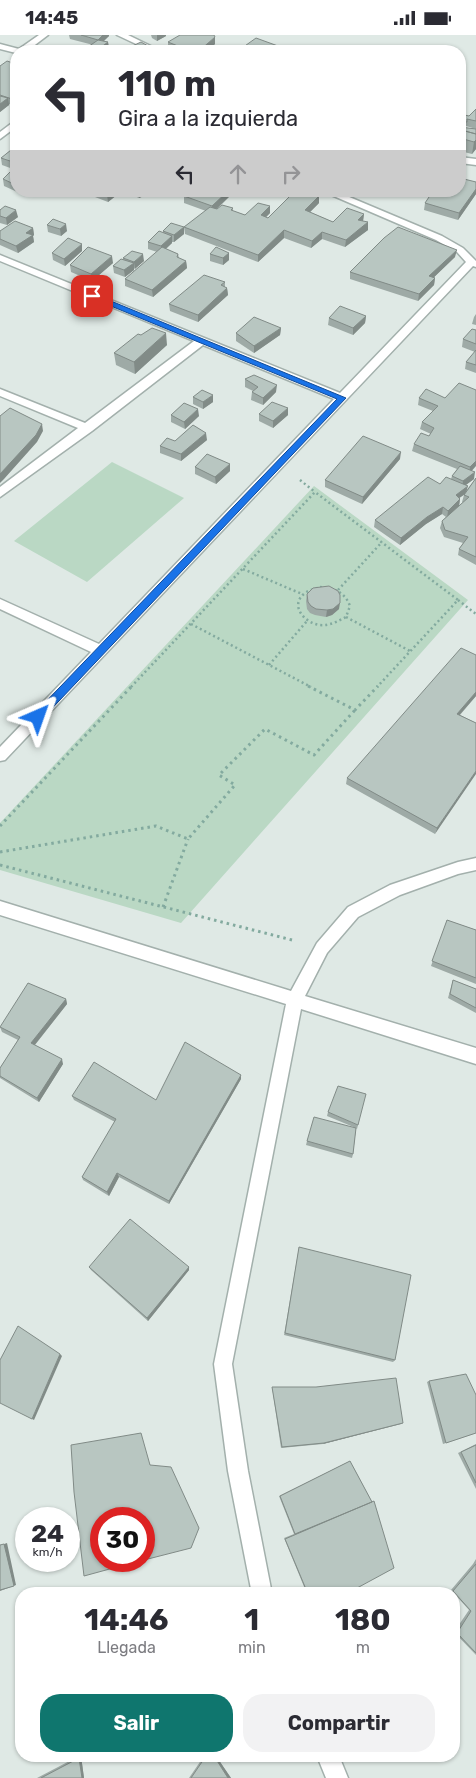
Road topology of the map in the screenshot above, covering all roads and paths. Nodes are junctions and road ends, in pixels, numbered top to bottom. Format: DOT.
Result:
graph roads {
  1 [pos="44,35"];
  2 [pos="122,35"];
  3 [pos="30,45"];
  4 [pos="144,45"];
  5 [pos="10,128"];
  6 [pos="0,136"];
  7 [pos="341,197"];
  8 [pos="0,258"];
  9 [pos="474,263"];
  10 [pos="201,341"];
  11 [pos="0,392"];
  12 [pos="342,398"];
  13 [pos="88,428"];
  14 [pos="0,493"];
  15 [pos="382,543"];
  16 [pos="243,569"];
  17 [pos="338,590"];
  18 [pos="302,594"];
  19 [pos="458,600"];
  20 [pos="0,604"];
  21 [pos="476,614"];
  22 [pos="346,617"];
  23 [pos="307,621"];
  24 [pos="191,625"];
  25 [pos="100,651"];
  26 [pos="410,651"];
  27 [pos="269,665"];
  28 [pos="355,710"];
  29 [pos="0,756"];
  30 [pos="0,826"];
  31 [pos="188,839"];
  32 [pos="0,852"];
  33 [pos="476,864"];
  34 [pos="0,865"];
  35 [pos="163,907"];
  36 [pos="0,908"];
  37 [pos="322,948"];
  38 [pos="295,1000"];
  39 [pos="476,1056"];
  40 [pos="261,1587"];
  41 [pos="330,1762"];
  42 [pos="337,1778"];
  1 -- 3 [label="street"];
  2 -- 4 [label="street"];
  5 -- 6 [label="street"];
  7 -- 9 [label="street"];
  8 -- 10 [label="street"];
  9 -- 12 [label="street"];
  10 -- 12 [label="street"];
  10 -- 13 [label="street"];
  11 -- 13 [label="street"];
  12 -- 25 [label="street"];
  13 -- 14 [label="street"];
  15 -- 16 [label="path"];
  15 -- 17 [label="path"];
  15 -- 19 [label="path"];
  16 -- 18 [label="path"];
  16 -- 24 [label="path"];
  17 -- 18 [label="path"];
  17 -- 22 [label="path"];
  18 -- 23 [label="path"];
  19 -- 21 [label="path"];
  19 -- 26 [label="path"];
  20 -- 25 [label="street"];
  22 -- 23 [label="path"];
  22 -- 26 [label="path"];
  23 -- 27 [label="path"];
  24 -- 27 [label="path"];
  24 -- 30 [label="path"];
  25 -- 29 [label="street"];
  26 -- 28 [label="path"];
  27 -- 28 [label="path"];
  28 -- 31 [label="path"];
  31 -- 32 [label="path"];
  31 -- 35 [label="path"];
  33 -- 37 [label="street"];
  34 -- 35 [label="path"];
  35 -- 37 [label="path"];
  36 -- 38 [label="street"];
  37 -- 38 [label="street"];
  38 -- 39 [label="street"];
  38 -- 40 [label="street"];
  41 -- 42 [label="street"];
}
